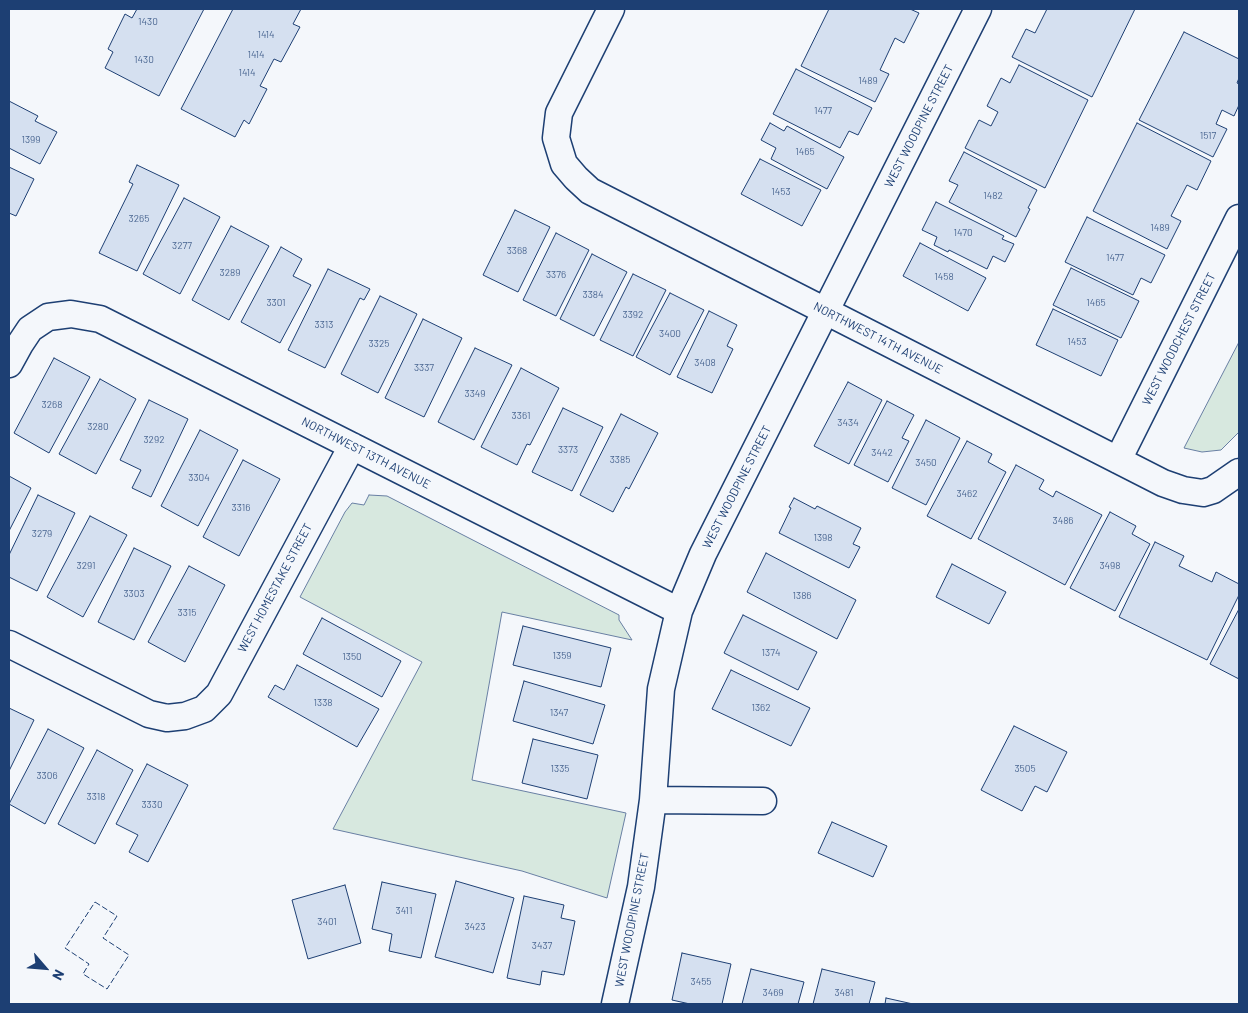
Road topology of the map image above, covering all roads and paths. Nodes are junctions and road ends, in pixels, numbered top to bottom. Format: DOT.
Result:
graph roads {
  1 [pos="611,9"];
  2 [pos="978,9"];
  3 [pos="1239,218"];
  4 [pos="826,311"];
  5 [pos="9,364"];
  6 [pos="352,446"];
  7 [pos="1118,460"];
  8 [pos="1239,472"];
  9 [pos="679,611"];
  10 [pos="9,644"];
  11 [pos="652,800"];
  12 [pos="763,801"];
  13 [pos="615,1004"];
  1 -- 4 [label="street, NORTHWEST 14TH AVENUE"];
  2 -- 4 [label="street, WEST WOODPINE STREET"];
  3 -- 7 [label="street, WEST WOODCHEST STREET"];
  4 -- 7 [label="street, NORTHWEST 14TH AVENUE"];
  4 -- 9 [label="street, WEST WOODPINE STREET"];
  5 -- 6 [label="street, NORTHWEST 13TH AVENUE"];
  6 -- 9 [label="street, NORTHWEST 13TH AVENUE"];
  6 -- 10 [label="street, WEST HOMESTAKE STREET"];
  7 -- 8 [label="street, NORTHWEST 14TH AVENUE"];
  9 -- 11 [label="street, WEST WOODPINE STREET"];
  11 -- 12 [label="street"];
  11 -- 13 [label="street, WEST WOODPINE STREET"];
}
